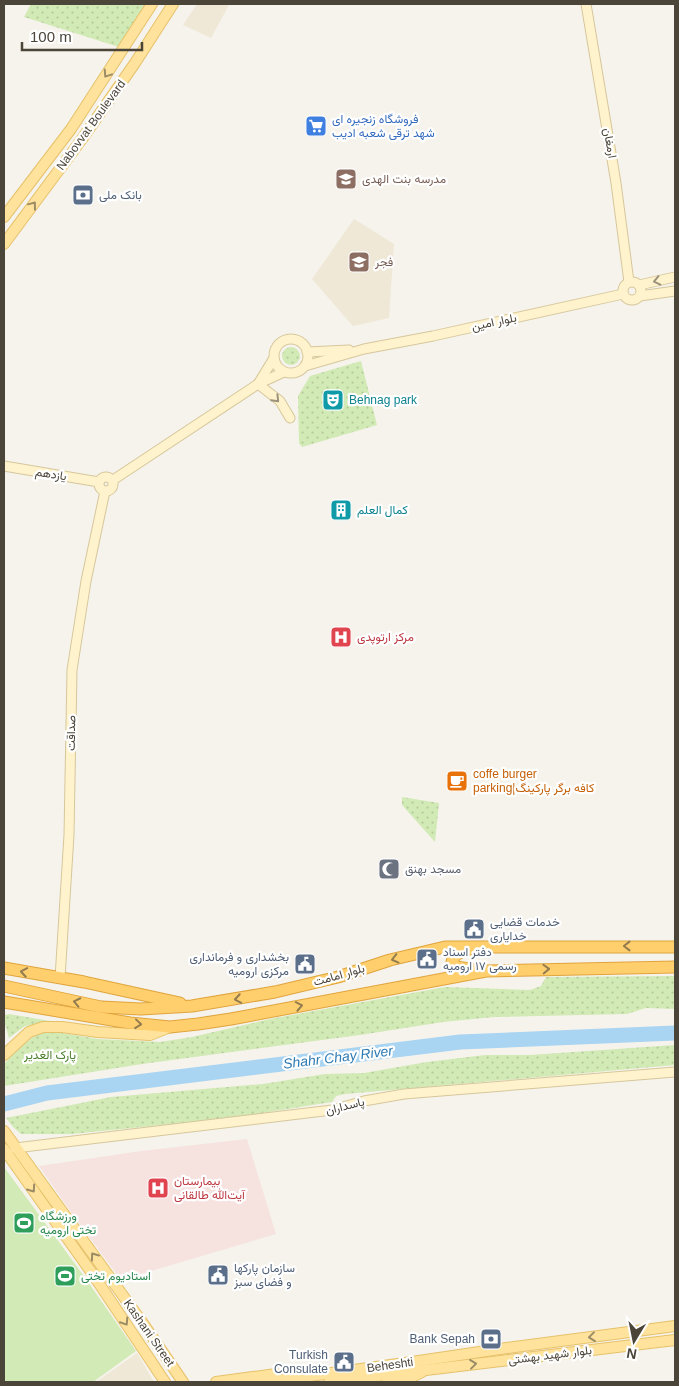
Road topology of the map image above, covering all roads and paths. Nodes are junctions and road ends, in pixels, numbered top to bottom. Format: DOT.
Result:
graph roads {
  1 [pos="152,4"];
  2 [pos="173,4"];
  3 [pos="586,4"];
  4 [pos="4,217"];
  5 [pos="4,244"];
  6 [pos="675,277"];
  7 [pos="630,282"];
  8 [pos="639,285"];
  9 [pos="675,290"];
  10 [pos="622,294"];
  11 [pos="640,296"];
  12 [pos="364,349"];
  13 [pos="307,352"];
  14 [pos="274,358"];
  15 [pos="305,366"];
  16 [pos="284,372"];
  17 [pos="258,384"];
  18 [pos="290,418"];
  19 [pos="4,466"];
  20 [pos="113,480"];
  21 [pos="99,482"];
  22 [pos="105,491"];
  23 [pos="475,946"];
  24 [pos="675,946"];
  25 [pos="675,967"];
  26 [pos="4,968"];
  27 [pos="486,971"];
  28 [pos="60,978"];
  29 [pos="4,986"];
  30 [pos="4,1002"];
  31 [pos="192,1006"];
  32 [pos="170,1027"];
  33 [pos="4,1055"];
  34 [pos="675,1072"];
  35 [pos="6,1135"];
  36 [pos="15,1148"];
  37 [pos="4,1149"];
  38 [pos="675,1326"];
  39 [pos="675,1340"];
  40 [pos="425,1365"];
  41 [pos="161,1380"];
  42 [pos="181,1380"];
  43 [pos="189,1382"];
  44 [pos="216,1382"];
  45 [pos="266,1382"];
  46 [pos="329,1382"];
  47 [pos="387,1382"];
  1 -- 4 [label="main road, Nabovvat Boulevard, one-way"];
  5 -- 2 [label="main road, Nabovvat Boulevard, one-way"];
  3 -- 7 [label="main road, ارمغان"];
  6 -- 8 [label="main road, one-way"];
  7 -- 8 [label="main road"];
  7 -- 10 [label="main road"];
  8 -- 11 [label="main road"];
  9 -- 11 [label="main road"];
  10 -- 11 [label="main road"];
  10 -- 12 [label="main road, بلوار امین"];
  12 -- 13 [label="main road"];
  12 -- 15 [label="main road"];
  13 -- 14 [label="main road"];
  13 -- 15 [label="main road"];
  14 -- 16 [label="main road"];
  14 -- 17 [label="main road"];
  15 -- 16 [label="main road"];
  16 -- 17 [label="main road"];
  17 -- 18 [label="main road, one-way"];
  17 -- 20 [label="main road"];
  19 -- 21 [label="main road, یازدهم"];
  20 -- 21 [label="main road"];
  20 -- 22 [label="main road"];
  21 -- 22 [label="main road"];
  22 -- 28 [label="main road, صداقت"];
  24 -- 23 [label="highway, بلوار امامت, one-way"];
  23 -- 27 [label="highway"];
  23 -- 31 [label="highway, بلوار امامت, one-way"];
  27 -- 25 [label="highway, بلوار امامت, one-way"];
  28 -- 26 [label="highway, one-way"];
  32 -- 27 [label="highway, بلوار امامت, one-way"];
  28 -- 31 [label="highway"];
  31 -- 29 [label="highway, بلوار امامت, one-way"];
  30 -- 32 [label="highway, بلوار امامت, one-way"];
  32 -- 33 [label="main road"];
  34 -- 36 [label="main road, پاسداران"];
  35 -- 36 [label="main road, Kashani Street"];
  42 -- 36 [label="main road, Kashani Street, one-way"];
  37 -- 41 [label="main road, Kashani Street, one-way"];
  38 -- 40 [label="main road, بلوار شهید بهشتی, one-way"];
  40 -- 39 [label="main road, بلوار شهید بهشتی, one-way"];
  40 -- 44 [label="main road"];
  40 -- 45 [label="main road, Beheshti"];
  40 -- 46 [label="main road, Beheshti"];
  40 -- 47 [label="main road"];
  42 -- 43 [label="main road"];
}
